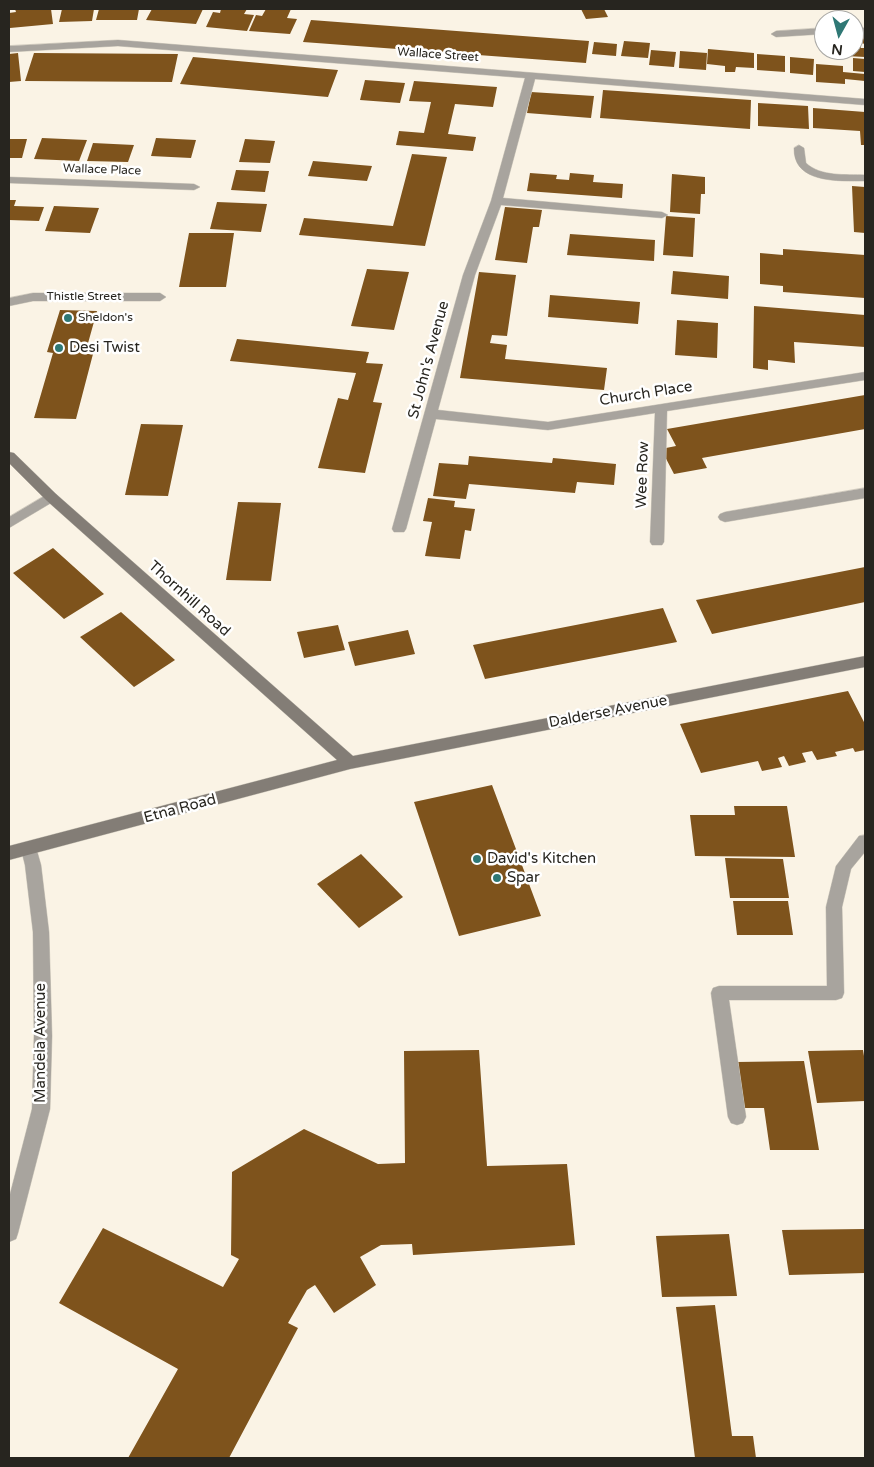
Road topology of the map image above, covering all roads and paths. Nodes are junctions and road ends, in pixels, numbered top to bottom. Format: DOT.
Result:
graph roads {
  1 [pos="814,32"];
  2 [pos="776,34"];
  3 [pos="9,48"];
  4 [pos="531,75"];
  5 [pos="865,102"];
  6 [pos="799,148"];
  7 [pos="865,178"];
  8 [pos="9,180"];
  9 [pos="194,187"];
  10 [pos="497,201"];
  11 [pos="662,215"];
  12 [pos="160,297"];
  13 [pos="9,302"];
  14 [pos="865,376"];
  15 [pos="662,408"];
  16 [pos="431,414"];
  17 [pos="9,456"];
  18 [pos="865,494"];
  19 [pos="51,497"];
  20 [pos="725,517"];
  21 [pos="9,523"];
  22 [pos="399,529"];
  23 [pos="657,542"];
  24 [pos="865,662"];
  25 [pos="350,763"];
  26 [pos="865,842"];
  27 [pos="29,849"];
  28 [pos="9,853"];
  29 [pos="737,1117"];
  30 [pos="9,1233"];
  1 -- 2 [label="street"];
  3 -- 4 [label="street, Wallace Street"];
  4 -- 5 [label="street, Wallace Street"];
  4 -- 10 [label="street, St John's Avenue"];
  6 -- 7 [label="street"];
  8 -- 9 [label="street, Wallace Place"];
  10 -- 11 [label="street"];
  10 -- 16 [label="street, St John's Avenue"];
  12 -- 13 [label="street, Thistle Street"];
  14 -- 15 [label="street, Church Place"];
  15 -- 16 [label="street, Church Place"];
  15 -- 23 [label="street, Wee Row"];
  16 -- 22 [label="street, St John's Avenue"];
  17 -- 19 [label="street, Thornhill Road"];
  18 -- 20 [label="street"];
  19 -- 21 [label="street"];
  19 -- 25 [label="street, Thornhill Road"];
  24 -- 25 [label="street, Dalderse Avenue"];
  25 -- 27 [label="street, Etna Road"];
  26 -- 29 [label="street"];
  27 -- 28 [label="street, Etna Road"];
  27 -- 30 [label="street, Mandela Avenue"];
}
